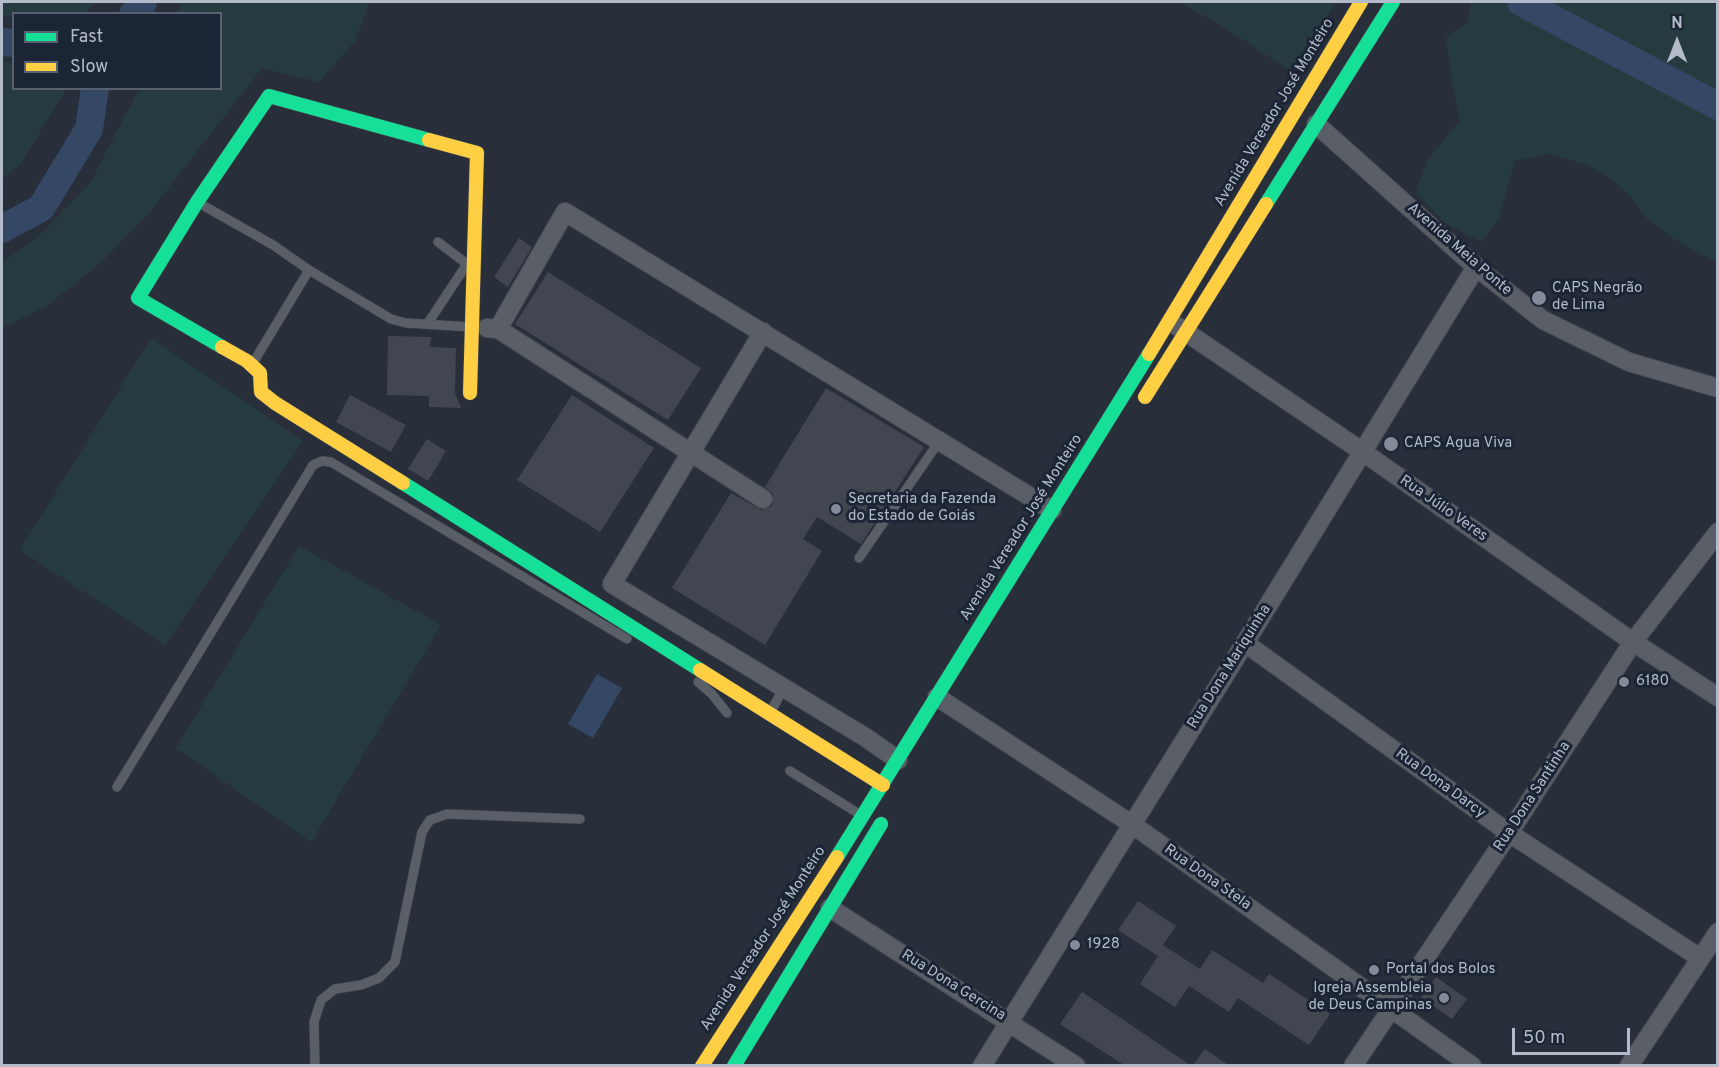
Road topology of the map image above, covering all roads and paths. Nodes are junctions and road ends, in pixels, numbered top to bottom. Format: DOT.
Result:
graph roads {
  1 [pos="1361,2"];
  2 [pos="1393,2"];
  3 [pos="1316,124"];
  4 [pos="197,202"];
  5 [pos="438,242"];
  6 [pos="470,260"];
  7 [pos="1476,267"];
  8 [pos="309,270"];
  9 [pos="1169,321"];
  10 [pos="428,323"];
  11 [pos="471,327"];
  12 [pos="498,329"];
  13 [pos="763,333"];
  14 [pos="1186,333"];
  15 [pos="252,366"];
  16 [pos="1718,388"];
  17 [pos="470,393"];
  18 [pos="1135,414"];
  19 [pos="940,440"];
  20 [pos="691,453"];
  21 [pos="1363,453"];
  22 [pos="762,499"];
  23 [pos="1052,510"];
  24 [pos="1718,532"];
  25 [pos="859,558"];
  26 [pos="1633,642"];
  27 [pos="634,643"];
  28 [pos="1245,644"];
  29 [pos="694,679"];
  30 [pos="783,689"];
  31 [pos="1718,697"];
  32 [pos="948,704"];
  33 [pos="727,713"];
  34 [pos="769,713"];
  35 [pos="898,760"];
  36 [pos="790,771"];
  37 [pos="883,785"];
  38 [pos="117,787"];
  39 [pos="890,807"];
  40 [pos="863,817"];
  41 [pos="580,819"];
  42 [pos="1132,825"];
  43 [pos="1509,833"];
  44 [pos="830,908"];
  45 [pos="1718,932"];
  46 [pos="1700,958"];
  47 [pos="1392,1009"];
  48 [pos="1009,1022"];
  49 [pos="315,1065"];
  50 [pos="702,1065"];
  51 [pos="734,1065"];
  52 [pos="982,1065"];
  53 [pos="1076,1065"];
  54 [pos="1353,1065"];
  55 [pos="1472,1065"];
  56 [pos="1629,1065"];
  1 -- 9 [label="main road, Avenida Vereador José Monteiro"];
  2 -- 3 [label="main road"];
  3 -- 7 [label="street, Avenida Meia Ponte"];
  3 -- 14 [label="main road"];
  4 -- 6 [label="main road"];
  4 -- 8 [label="lane"];
  4 -- 15 [label="main road"];
  5 -- 6 [label="lane"];
  6 -- 10 [label="lane"];
  6 -- 11 [label="main road"];
  7 -- 16 [label="street, Avenida Meia Ponte"];
  7 -- 21 [label="street, Rua Dona Mariquinha"];
  8 -- 10 [label="lane"];
  8 -- 15 [label="lane"];
  9 -- 14 [label="street, Rua Júlio Veres"];
  9 -- 23 [label="main road, Avenida Vereador José Monteiro"];
  10 -- 11 [label="lane"];
  11 -- 12 [label="street"];
  11 -- 17 [label="main road"];
  12 -- 13 [label="street"];
  12 -- 20 [label="street"];
  13 -- 19 [label="street"];
  13 -- 20 [label="street"];
  14 -- 18 [label="main road"];
  14 -- 21 [label="street, Rua Júlio Veres"];
  15 -- 34 [label="main road"];
  19 -- 23 [label="street"];
  19 -- 25 [label="lane"];
  20 -- 22 [label="street"];
  20 -- 30 [label="street"];
  21 -- 26 [label="street, Rua Júlio Veres"];
  21 -- 28 [label="street, Rua Dona Mariquinha"];
  23 -- 32 [label="main road, Avenida Vereador José Monteiro"];
  24 -- 26 [label="street, Rua Dona Santinha"];
  26 -- 31 [label="street, Rua Júlio Veres"];
  26 -- 43 [label="street, Rua Dona Santinha"];
  27 -- 38 [label="lane"];
  28 -- 42 [label="street, Rua Dona Mariquinha"];
  28 -- 43 [label="street, Rua Dona Darcy"];
  29 -- 33 [label="lane"];
  30 -- 34 [label="lane"];
  30 -- 35 [label="street"];
  32 -- 35 [label="main road, Avenida Vereador José Monteiro"];
  32 -- 42 [label="street, Rua Dona Stela"];
  34 -- 37 [label="main road"];
  35 -- 37 [label="main road, Avenida Vereador José Monteiro"];
  36 -- 40 [label="lane"];
  37 -- 40 [label="main road, Avenida Vereador José Monteiro"];
  39 -- 44 [label="main road"];
  40 -- 50 [label="main road, Avenida Vereador José Monteiro"];
  41 -- 49 [label="lane"];
  42 -- 47 [label="street, Rua Dona Stela"];
  42 -- 48 [label="street, Rua Dona Mariquinha"];
  43 -- 46 [label="street, Rua Dona Darcy"];
  43 -- 47 [label="street, Rua Dona Santinha"];
  44 -- 48 [label="street, Rua Dona Gercina"];
  44 -- 51 [label="main road"];
  45 -- 46 [label="street"];
  46 -- 56 [label="street"];
  47 -- 54 [label="street, Rua Dona Santinha"];
  47 -- 55 [label="street, Rua Dona Stela"];
  48 -- 52 [label="street, Rua Dona Mariquinha"];
  48 -- 53 [label="street, Rua Dona Gercina"];
}
